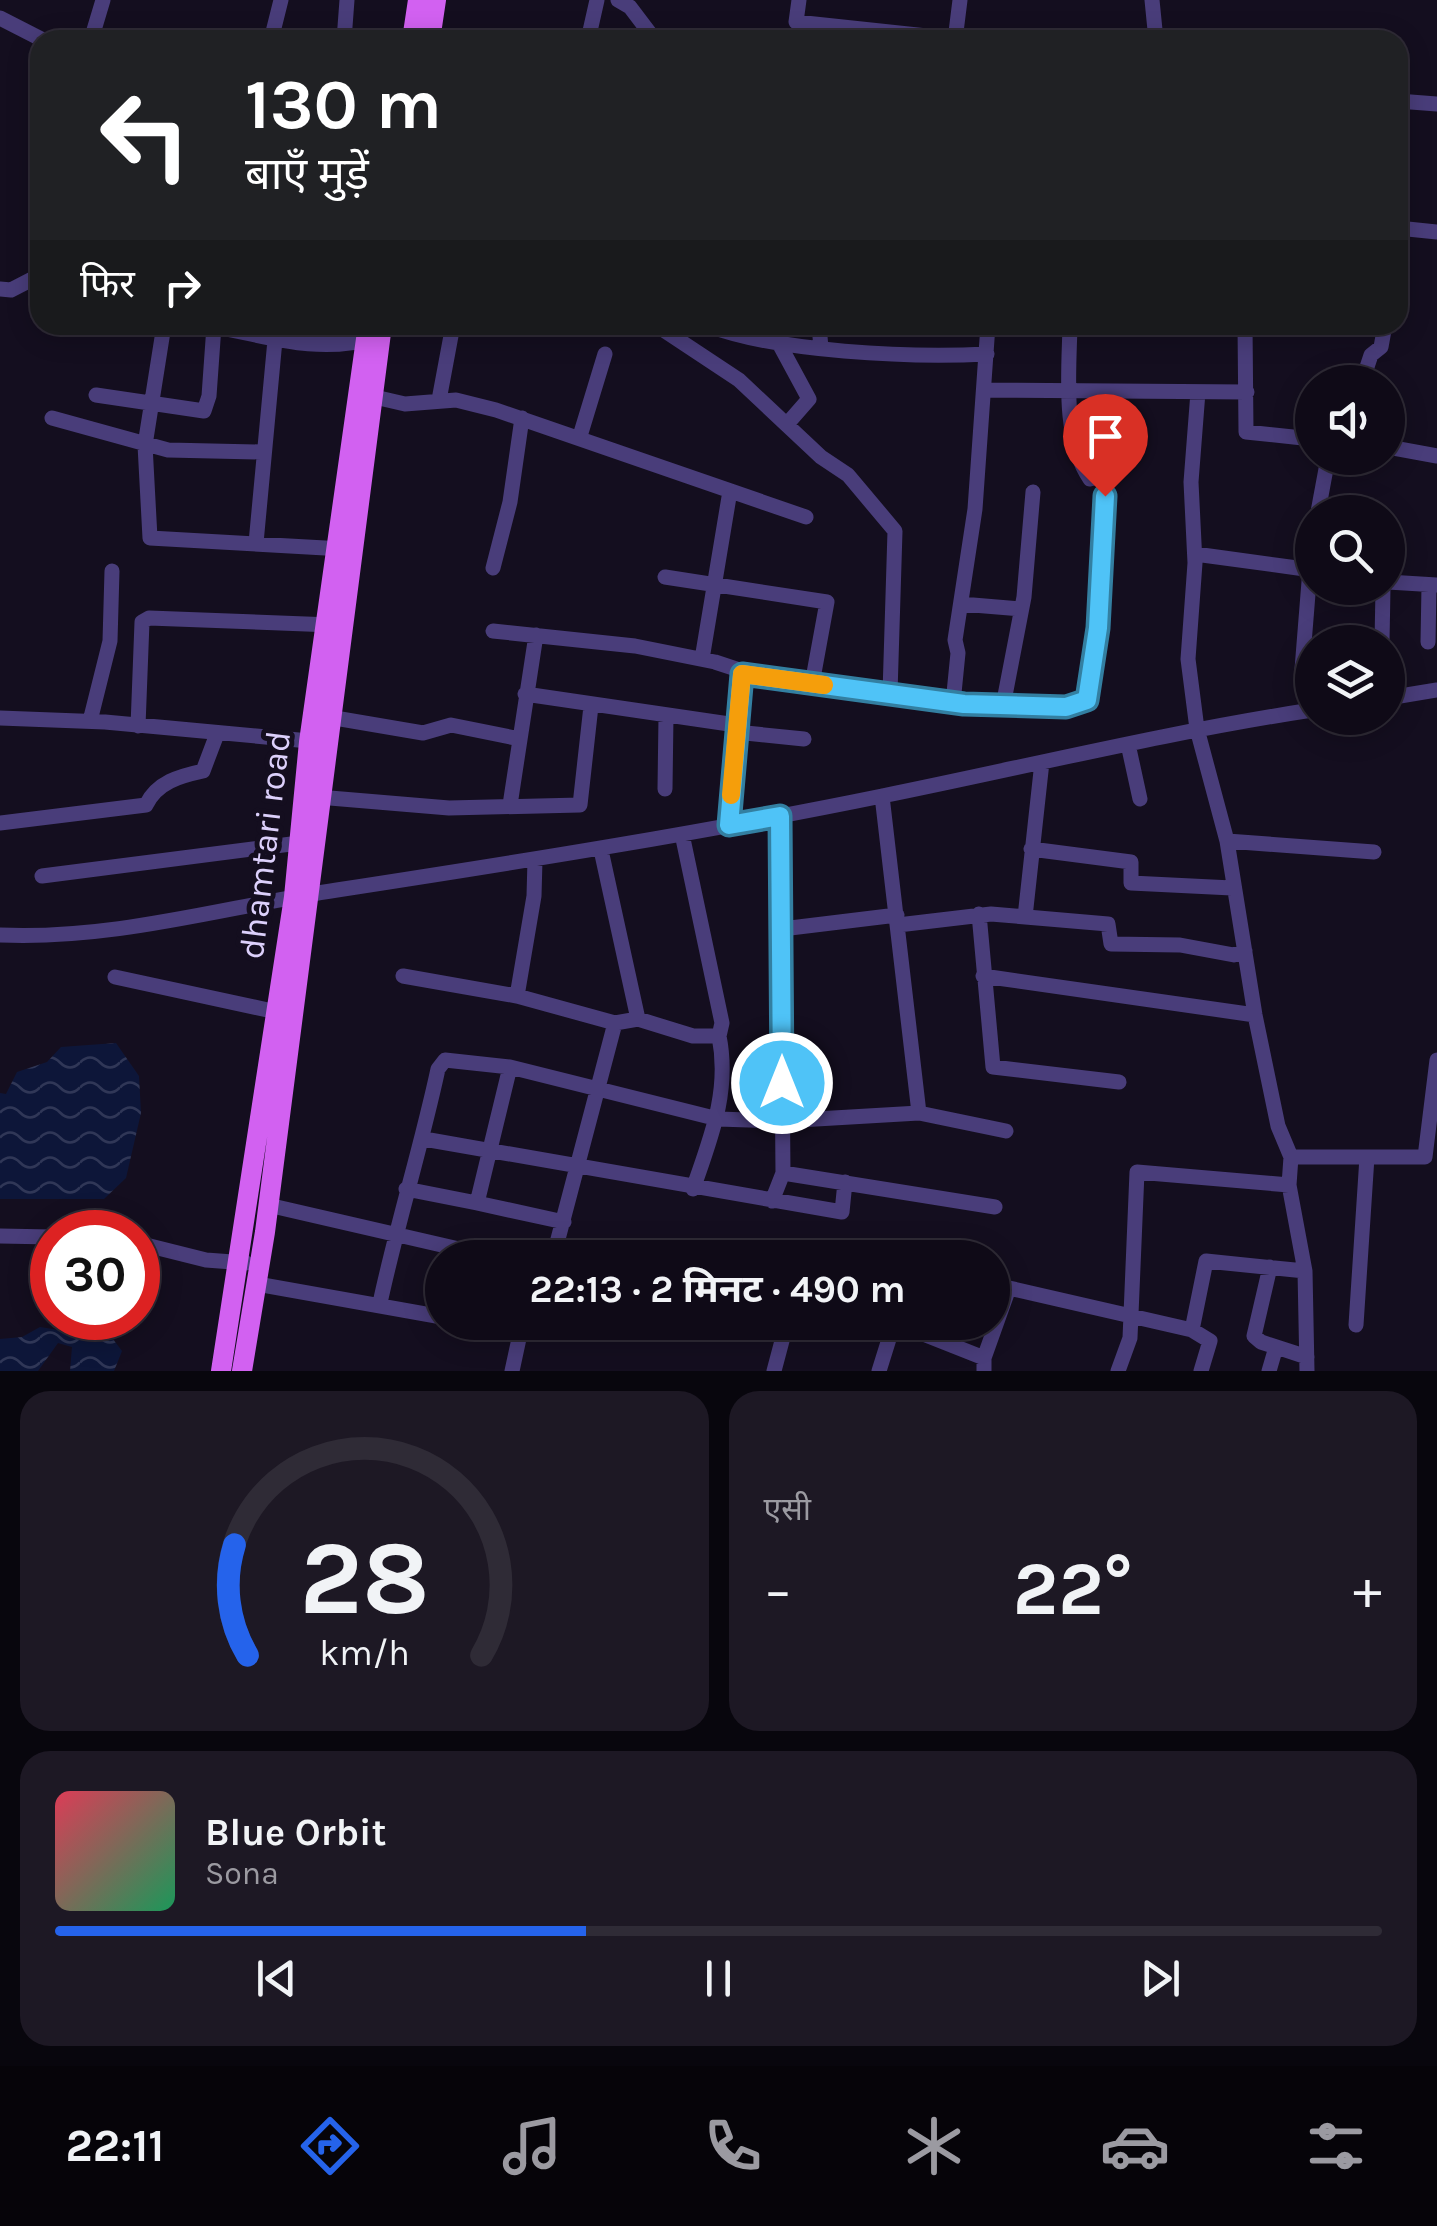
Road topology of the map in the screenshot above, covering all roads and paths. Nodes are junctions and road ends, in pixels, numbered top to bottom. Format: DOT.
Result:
graph roads {
  1 [pos="103,0"];
  2 [pos="281,0"];
  3 [pos="347,0"];
  4 [pos="418,0"];
  5 [pos="436,0"];
  6 [pos="597,0"];
  7 [pos="618,0"];
  8 [pos="799,0"];
  9 [pos="960,0"];
  10 [pos="1152,0"];
  11 [pos="0,18"];
  12 [pos="96,30"];
  13 [pos="274,30"];
  14 [pos="345,30"];
  15 [pos="414,30"];
  16 [pos="432,30"];
  17 [pos="590,30"];
  18 [pos="642,30"];
  19 [pos="867,30"];
  20 [pos="956,30"];
  21 [pos="1155,30"];
  22 [pos="30,33"];
  23 [pos="1408,103"];
  24 [pos="1437,104"];
  25 [pos="1408,229"];
  26 [pos="1437,232"];
  27 [pos="30,280"];
  28 [pos="0,289"];
  29 [pos="162,335"];
  30 [pos="210,335"];
  31 [pos="265,335"];
  32 [pos="270,335"];
  33 [pos="364,335"];
  34 [pos="374,335"];
  35 [pos="451,335"];
  36 [pos="671,335"];
  37 [pos="774,335"];
  38 [pos="781,335"];
  39 [pos="820,335"];
  40 [pos="988,335"];
  41 [pos="1070,335"];
  42 [pos="1245,335"];
  43 [pos="1383,335"];
  44 [pos="821,348"];
  45 [pos="605,354"];
  46 [pos="987,354"];
  47 [pos="1368,365"];
  48 [pos="1071,388"];
  49 [pos="984,390"];
  50 [pos="1198,392"];
  51 [pos="1247,392"];
  52 [pos="96,395"];
  53 [pos="366,395"];
  54 [pos="439,400"];
  55 [pos="151,405"];
  56 [pos="52,418"];
  57 [pos="522,418"];
  58 [pos="788,423"];
  59 [pos="580,436"];
  60 [pos="1295,437"];
  61 [pos="145,445"];
  62 [pos="1405,450"];
  63 [pos="261,452"];
  64 [pos="1437,456"];
  65 [pos="730,491"];
  66 [pos="1034,492"];
  67 [pos="806,518"];
  68 [pos="256,543"];
  69 [pos="344,549"];
  70 [pos="1195,554"];
  71 [pos="492,568"];
  72 [pos="1295,568"];
  73 [pos="112,571"];
  74 [pos="665,576"];
  75 [pos="716,585"];
  76 [pos="1405,585"];
  77 [pos="1433,586"];
  78 [pos="962,604"];
  79 [pos="1021,609"];
  80 [pos="333,625"];
  81 [pos="493,631"];
  82 [pos="536,635"];
  83 [pos="1428,642"];
  84 [pos="702,660"];
  85 [pos="742,674"];
  86 [pos="812,684"];
  87 [pos="1437,690"];
  88 [pos="525,694"];
  89 [pos="890,694"];
  90 [pos="1405,695"];
  91 [pos="952,702"];
  92 [pos="591,706"];
  93 [pos="1003,706"];
  94 [pos="1295,713"];
  95 [pos="666,716"];
  96 [pos="329,717"];
  97 [pos="0,718"];
  98 [pos="90,721"];
  99 [pos="138,726"];
  100 [pos="736,729"];
  101 [pos="1197,729"];
  102 [pos="217,734"];
  103 [pos="520,739"];
  104 [pos="804,739"];
  105 [pos="317,742"];
  106 [pos="1128,744"];
  107 [pos="1042,762"];
  108 [pos="665,789"];
  109 [pos="882,796"];
  110 [pos="318,797"];
  111 [pos="1140,799"];
  112 [pos="510,805"];
  113 [pos="780,816"];
  114 [pos="0,824"];
  115 [pos="729,825"];
  116 [pos="682,834"];
  117 [pos="1227,841"];
  118 [pos="299,842"];
  119 [pos="1031,849"];
  120 [pos="601,850"];
  121 [pos="1374,852"];
  122 [pos="534,860"];
  123 [pos="42,876"];
  124 [pos="1232,888"];
  125 [pos="302,896"];
  126 [pos="979,914"];
  127 [pos="1025,916"];
  128 [pos="898,920"];
  129 [pos="782,930"];
  130 [pos="0,935"];
  131 [pos="1245,951"];
  132 [pos="115,976"];
  133 [pos="403,976"];
  134 [pos="983,976"];
  135 [pos="517,996"];
  136 [pos="277,1012"];
  137 [pos="1255,1015"];
  138 [pos="638,1019"];
  139 [pos="615,1023"];
  140 [pos="719,1036"];
  141 [pos="1437,1060"];
  142 [pos="510,1068"];
  143 [pos="1119,1082"];
  144 [pos="596,1091"];
  145 [pos="919,1114"];
  146 [pos="718,1119"];
  147 [pos="782,1121"];
  148 [pos="1006,1131"];
  149 [pos="424,1139"];
  150 [pos="490,1149"];
  151 [pos="1366,1157"];
  152 [pos="1291,1158"];
  153 [pos="576,1162"];
  154 [pos="782,1172"];
  155 [pos="845,1182"];
  156 [pos="1289,1185"];
  157 [pos="692,1188"];
  158 [pos="406,1189"];
  159 [pos="772,1201"];
  160 [pos="477,1203"];
  161 [pos="268,1205"];
  162 [pos="994,1208"];
  163 [pos="564,1222"];
  164 [pos="395,1234"];
  165 [pos="0,1236"];
  166 [pos="30,1237"];
  167 [pos="558,1240"];
  168 [pos="425,1241"];
  169 [pos="160,1249"];
  170 [pos="1270,1268"];
  171 [pos="252,1270"];
  172 [pos="1305,1271"];
  173 [pos="380,1303"];
  174 [pos="425,1313"];
  175 [pos="1128,1317"];
  176 [pos="1356,1325"];
  177 [pos="1192,1330"];
  178 [pos="519,1340"];
  179 [pos="782,1340"];
  180 [pos="888,1340"];
  181 [pos="930,1340"];
  182 [pos="1276,1347"];
  183 [pos="1307,1364"];
  184 [pos="984,1365"];
  185 [pos="221,1371"];
  186 [pos="242,1371"];
  187 [pos="512,1371"];
  188 [pos="774,1371"];
  189 [pos="878,1371"];
  190 [pos="1118,1371"];
  191 [pos="1200,1371"];
  192 [pos="1269,1371"];
  1 -- 12 [label="street"];
  2 -- 13 [label="street"];
  3 -- 14 [label="street"];
  4 -- 15 [label="main road"];
  5 -- 16 [label="main road"];
  6 -- 17 [label="street"];
  7 -- 18 [label="street"];
  8 -- 19 [label="street"];
  9 -- 20 [label="street"];
  10 -- 21 [label="street"];
  11 -- 22 [label="street"];
  23 -- 24 [label="street"];
  25 -- 26 [label="street"];
  27 -- 28 [label="street"];
  29 -- 55 [label="street"];
  30 -- 55 [label="street"];
  31 -- 63 [label="street"];
  32 -- 33 [label="street"];
  34 -- 53 [label="main road"];
  35 -- 54 [label="street"];
  36 -- 58 [label="street"];
  37 -- 58 [label="street"];
  38 -- 44 [label="street"];
  39 -- 44 [label="street"];
  40 -- 46 [label="street"];
  41 -- 48 [label="street"];
  42 -- 51 [label="street"];
  43 -- 47 [label="street"];
  44 -- 46 [label="street"];
  45 -- 59 [label="street"];
  46 -- 49 [label="street"];
  48 -- 49 [label="street"];
  48 -- 50 [label="street"];
  48 -- 93 [label="street"];
  49 -- 78 [label="street"];
  50 -- 51 [label="street"];
  50 -- 70 [label="street"];
  51 -- 60 [label="street"];
  52 -- 55 [label="street"];
  53 -- 54 [label="street"];
  53 -- 69 [label="main road"];
  54 -- 57 [label="street"];
  55 -- 61 [label="street"];
  56 -- 61 [label="street"];
  57 -- 59 [label="street"];
  57 -- 71 [label="street"];
  58 -- 89 [label="street"];
  59 -- 65 [label="street"];
  61 -- 63 [label="street"];
  61 -- 68 [label="street"];
  62 -- 64 [label="street"];
  63 -- 68 [label="street"];
  65 -- 67 [label="street"];
  65 -- 75 [label="street"];
  66 -- 79 [label="street"];
  68 -- 69 [label="street"];
  69 -- 80 [label="main road"];
  70 -- 72 [label="street"];
  70 -- 101 [label="street"];
  73 -- 98 [label="street"];
  74 -- 75 [label="street"];
  75 -- 84 [label="street"];
  75 -- 86 [label="street"];
  76 -- 77 [label="street"];
  77 -- 83 [label="street"];
  78 -- 79 [label="street"];
  78 -- 91 [label="street"];
  79 -- 93 [label="street"];
  80 -- 96 [label="main road"];
  80 -- 99 [label="street"];
  80 -- 105 [label="main road, dhamtari road"];
  81 -- 82 [label="street"];
  82 -- 84 [label="street"];
  82 -- 88 [label="street"];
  84 -- 85 [label="street"];
  85 -- 86 [label="street"];
  85 -- 100 [label="street"];
  86 -- 89 [label="street"];
  87 -- 90 [label="street"];
  88 -- 92 [label="street"];
  88 -- 103 [label="street"];
  89 -- 91 [label="street"];
  91 -- 93 [label="street"];
  92 -- 95 [label="street"];
  92 -- 112 [label="street"];
  94 -- 101 [label="street"];
  95 -- 100 [label="street"];
  95 -- 108 [label="street"];
  96 -- 103 [label="street"];
  96 -- 105 [label="main road"];
  97 -- 98 [label="street"];
  98 -- 99 [label="street"];
  99 -- 102 [label="street"];
  100 -- 104 [label="street"];
  100 -- 115 [label="street"];
  101 -- 106 [label="street"];
  101 -- 117 [label="street"];
  102 -- 105 [label="street"];
  102 -- 114 [label="street"];
  103 -- 112 [label="street"];
  105 -- 110 [label="main road"];
  105 -- 118 [label="main road, dhamtari road"];
  106 -- 107 [label="street"];
  106 -- 111 [label="street"];
  107 -- 109 [label="street"];
  107 -- 119 [label="street"];
  109 -- 113 [label="street"];
  109 -- 128 [label="street"];
  110 -- 112 [label="street"];
  110 -- 125 [label="main road"];
  113 -- 115 [label="street"];
  113 -- 129 [label="street"];
  115 -- 116 [label="street"];
  116 -- 120 [label="street"];
  116 -- 140 [label="street"];
  117 -- 121 [label="street"];
  117 -- 124 [label="street"];
  118 -- 123 [label="street"];
  118 -- 125 [label="main road, dhamtari road"];
  119 -- 124 [label="street"];
  119 -- 127 [label="street"];
  120 -- 122 [label="street"];
  120 -- 138 [label="street"];
  122 -- 125 [label="street"];
  122 -- 135 [label="street"];
  124 -- 131 [label="street"];
  125 -- 130 [label="street"];
  125 -- 136 [label="main road, dhamtari road"];
  125 -- 161 [label="main road"];
  126 -- 127 [label="street"];
  126 -- 128 [label="street"];
  126 -- 134 [label="street"];
  127 -- 131 [label="street"];
  128 -- 129 [label="street"];
  128 -- 145 [label="street"];
  129 -- 147 [label="street"];
  131 -- 137 [label="street"];
  132 -- 136 [label="street"];
  133 -- 135 [label="street"];
  134 -- 137 [label="street"];
  134 -- 143 [label="street"];
  135 -- 139 [label="street"];
  136 -- 171 [label="main road, dhamtari road"];
  137 -- 152 [label="street"];
  138 -- 139 [label="street"];
  138 -- 140 [label="street"];
  139 -- 144 [label="street"];
  140 -- 146 [label="street"];
  141 -- 151 [label="street"];
  142 -- 144 [label="street"];
  142 -- 149 [label="street"];
  142 -- 150 [label="street"];
  144 -- 146 [label="street"];
  144 -- 153 [label="street"];
  145 -- 147 [label="street"];
  145 -- 148 [label="street"];
  146 -- 147 [label="street"];
  146 -- 157 [label="street"];
  147 -- 154 [label="street"];
  149 -- 150 [label="street"];
  149 -- 158 [label="street"];
  150 -- 153 [label="street"];
  150 -- 160 [label="street"];
  151 -- 152 [label="street"];
  151 -- 176 [label="street"];
  152 -- 156 [label="street"];
  153 -- 157 [label="street"];
  153 -- 163 [label="street"];
  154 -- 155 [label="street"];
  154 -- 159 [label="street"];
  155 -- 159 [label="street"];
  155 -- 162 [label="street"];
  156 -- 172 [label="street"];
  156 -- 175 [label="street"];
  157 -- 159 [label="street"];
  158 -- 160 [label="street"];
  158 -- 164 [label="street"];
  160 -- 163 [label="street"];
  161 -- 164 [label="street"];
  161 -- 171 [label="main road"];
  163 -- 167 [label="street"];
  164 -- 168 [label="street"];
  164 -- 173 [label="street"];
  165 -- 166 [label="street"];
  169 -- 171 [label="street"];
  170 -- 172 [label="street"];
  170 -- 177 [label="street"];
  170 -- 182 [label="street"];
  171 -- 173 [label="street"];
  171 -- 185 [label="main road, dhamtari road"];
  171 -- 186 [label="main road"];
  172 -- 183 [label="street"];
  173 -- 174 [label="street"];
  175 -- 177 [label="street"];
  175 -- 184 [label="street"];
  175 -- 190 [label="street"];
  177 -- 191 [label="street"];
  178 -- 187 [label="street"];
  179 -- 188 [label="street"];
  180 -- 189 [label="street"];
  181 -- 184 [label="street"];
  182 -- 183 [label="street"];
  182 -- 192 [label="street"];
}
